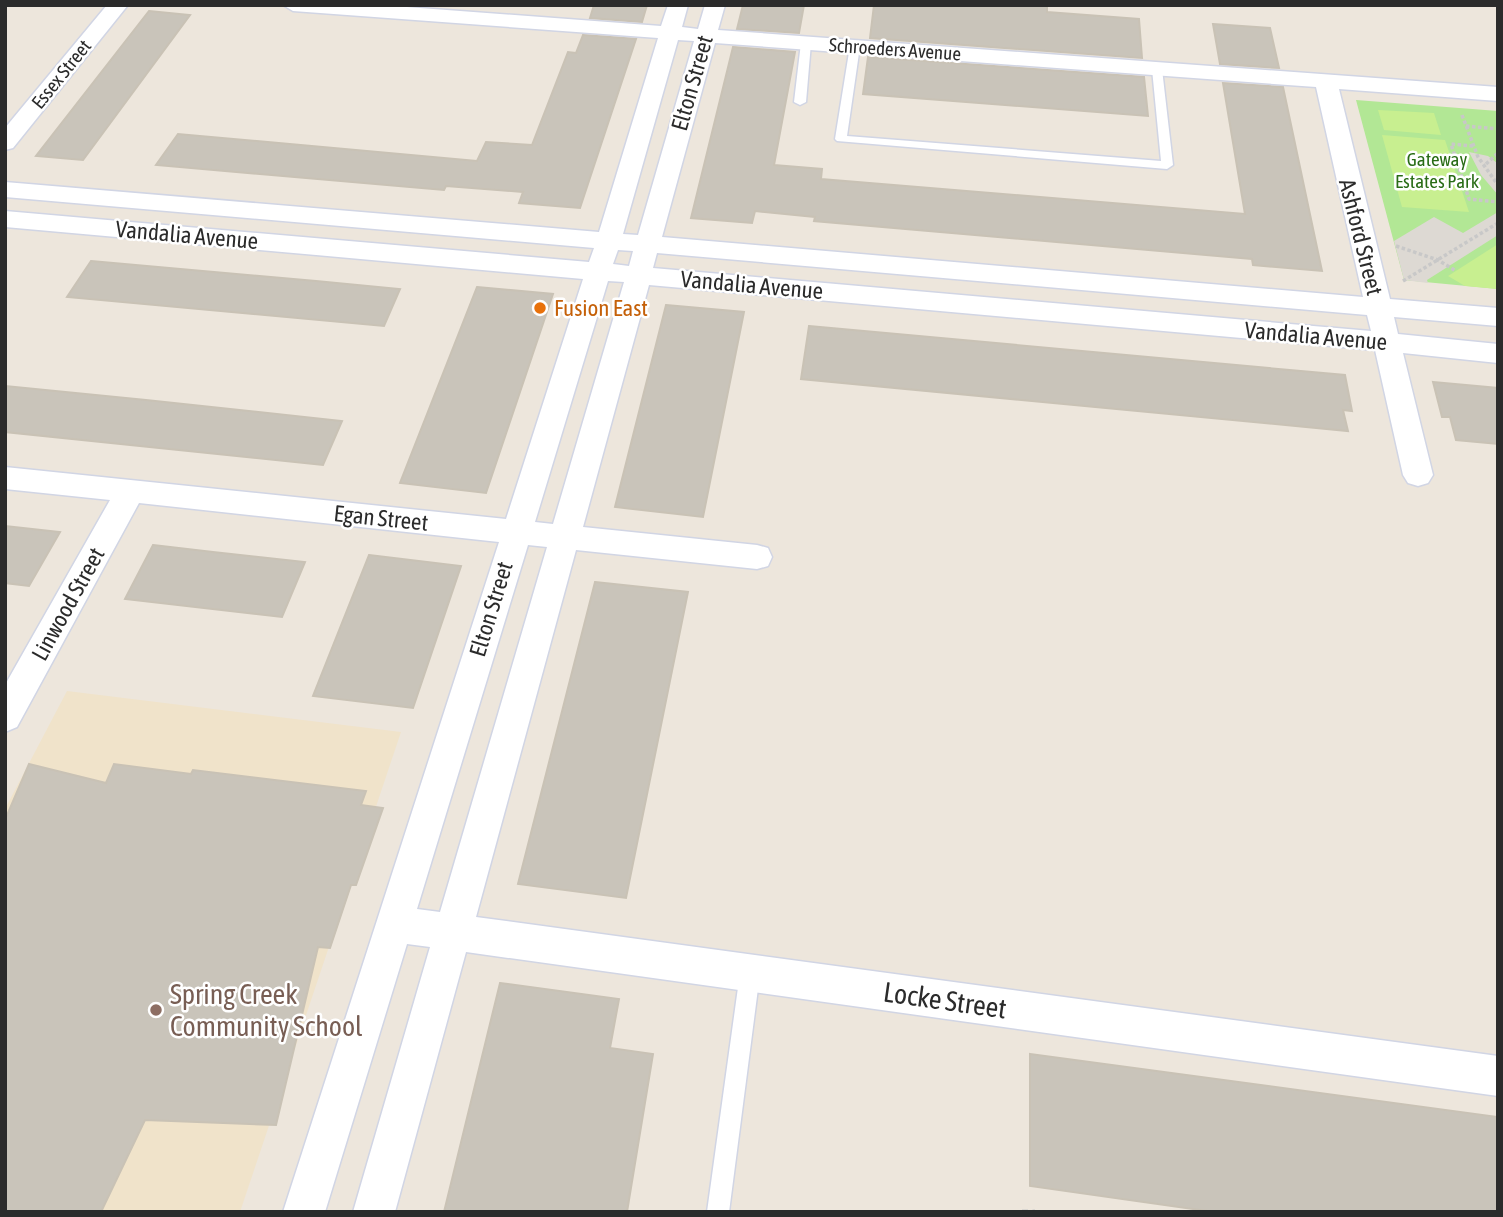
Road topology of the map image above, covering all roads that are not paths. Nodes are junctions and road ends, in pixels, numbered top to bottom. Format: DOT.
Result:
graph roads {
  1 [pos="118,5"];
  2 [pos="293,5"];
  3 [pos="678,5"];
  4 [pos="715,5"];
  5 [pos="670,33"];
  6 [pos="706,36"];
  7 [pos="806,43"];
  8 [pos="855,47"];
  9 [pos="1157,69"];
  10 [pos="1326,81"];
  11 [pos="1498,94"];
  12 [pos="800,102"];
  13 [pos="5,143"];
  14 [pos="5,189"];
  15 [pos="5,219"];
  16 [pos="607,241"];
  17 [pos="646,244"];
  18 [pos="597,272"];
  19 [pos="637,276"];
  20 [pos="1378,309"];
  21 [pos="1498,317"];
  22 [pos="1386,342"];
  23 [pos="1498,354"];
  24 [pos="1418,475"];
  25 [pos="5,478"];
  26 [pos="131,492"];
  27 [pos="515,532"];
  28 [pos="565,537"];
  29 [pos="757,556"];
  30 [pos="5,717"];
  31 [pos="393,924"];
  32 [pos="453,933"];
  33 [pos="750,974"];
  34 [pos="1498,1076"];
  35 [pos="304,1212"];
  36 [pos="374,1212"];
  37 [pos="718,1212"];
  1 -- 13 [label="street, Essex Street"];
  2 -- 5 [label="street, Schroeders Avenue"];
  3 -- 5 [label="street, Elton Street"];
  4 -- 6 [label="street, Elton Street"];
  5 -- 6 [label="street, Schroeders Avenue"];
  5 -- 16 [label="street, Elton Street"];
  6 -- 7 [label="street, Schroeders Avenue"];
  6 -- 17 [label="street, Elton Street"];
  7 -- 8 [label="street, Schroeders Avenue"];
  7 -- 12 [label="lane"];
  8 -- 9 [label="street, Schroeders Avenue"];
  8 -- 9 [label="lane"];
  9 -- 10 [label="street, Schroeders Avenue"];
  10 -- 11 [label="street, Schroeders Avenue"];
  10 -- 20 [label="street, Ashford Street"];
  14 -- 16 [label="street, Vandalia Avenue"];
  15 -- 18 [label="street, Vandalia Avenue"];
  16 -- 17 [label="street, Vandalia Avenue"];
  16 -- 18 [label="street, Elton Street"];
  17 -- 19 [label="street, Elton Street"];
  17 -- 20 [label="street, Vandalia Avenue"];
  18 -- 19 [label="street, Vandalia Avenue"];
  18 -- 27 [label="street, Elton Street"];
  19 -- 22 [label="street, Vandalia Avenue"];
  19 -- 28 [label="street, Elton Street"];
  20 -- 21 [label="street, Vandalia Avenue"];
  20 -- 22 [label="street, Ashford Street"];
  22 -- 23 [label="street, Vandalia Avenue"];
  22 -- 24 [label="street, Ashford Street"];
  25 -- 26 [label="street, Egan Street"];
  26 -- 27 [label="street, Egan Street"];
  26 -- 30 [label="street, Linwood Street"];
  27 -- 28 [label="street, Egan Street"];
  27 -- 31 [label="street, Elton Street"];
  28 -- 29 [label="street, Egan Street"];
  28 -- 32 [label="street, Elton Street"];
  31 -- 32 [label="street, Locke Street"];
  31 -- 35 [label="street, Elton Street"];
  32 -- 33 [label="street, Locke Street"];
  32 -- 36 [label="street, Elton Street"];
  33 -- 34 [label="street, Locke Street"];
  33 -- 37 [label="lane"];
}
